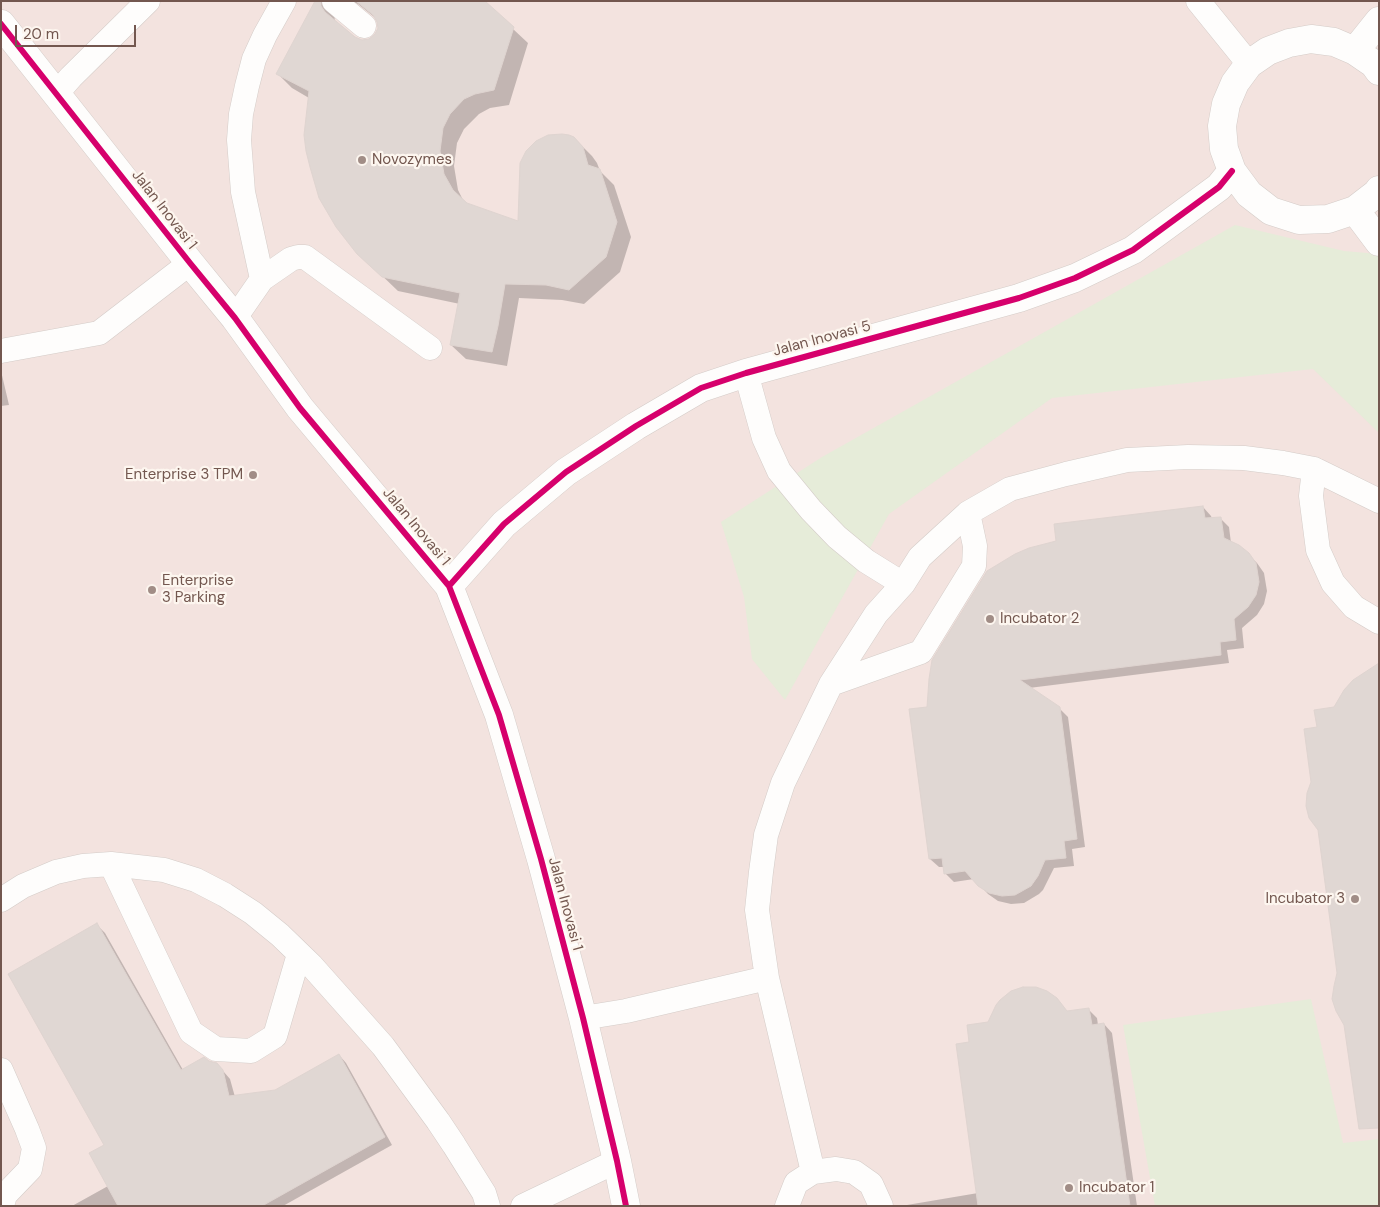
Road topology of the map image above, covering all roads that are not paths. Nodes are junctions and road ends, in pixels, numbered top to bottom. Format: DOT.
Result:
graph roads {
  1 [pos="284,1"];
  2 [pos="334,1"];
  3 [pos="1198,1"];
  4 [pos="137,5"];
  5 [pos="1379,20"];
  6 [pos="1,24"];
  7 [pos="364,26"];
  8 [pos="1355,51"];
  9 [pos="1249,64"];
  10 [pos="1379,71"];
  11 [pos="56,93"];
  12 [pos="1232,171"];
  13 [pos="1379,190"];
  14 [pos="1355,210"];
  15 [pos="1379,242"];
  16 [pos="190,263"];
  17 [pos="262,279"];
  18 [pos="235,318"];
  19 [pos="430,348"];
  20 [pos="1,351"];
  21 [pos="746,373"];
  22 [pos="1314,469"];
  23 [pos="1379,500"];
  24 [pos="968,514"];
  25 [pos="903,584"];
  26 [pos="449,586"];
  27 [pos="1379,622"];
  28 [pos="831,684"];
  29 [pos="112,864"];
  30 [pos="1,900"];
  31 [pos="299,954"];
  32 [pos="767,978"];
  33 [pos="582,1018"];
  34 [pos="1,1070"];
  35 [pos="617,1161"];
  36 [pos="813,1172"];
  37 [pos="2,1206"];
  38 [pos="488,1206"];
  39 [pos="523,1206"];
  40 [pos="626,1206"];
  41 [pos="787,1206"];
  42 [pos="881,1206"];
  1 -- 17 [label="lane"];
  2 -- 7 [label="lane"];
  3 -- 9 [label="lane"];
  4 -- 11 [label="lane"];
  5 -- 8 [label="street"];
  6 -- 11 [label="street, Jalan Inovasi 1"];
  8 -- 9 [label="street"];
  8 -- 10 [label="street"];
  9 -- 12 [label="street"];
  11 -- 16 [label="street, Jalan Inovasi 1"];
  12 -- 14 [label="street"];
  12 -- 21 [label="street, Jalan Inovasi 5"];
  13 -- 14 [label="street"];
  14 -- 15 [label="street"];
  16 -- 18 [label="street, Jalan Inovasi 1"];
  16 -- 20 [label="lane"];
  17 -- 18 [label="lane"];
  17 -- 19 [label="lane"];
  18 -- 26 [label="street, Jalan Inovasi 1"];
  21 -- 25 [label="lane"];
  21 -- 26 [label="street, Jalan Inovasi 5"];
  22 -- 23 [label="lane"];
  22 -- 24 [label="lane"];
  22 -- 27 [label="lane"];
  24 -- 25 [label="lane"];
  24 -- 28 [label="lane"];
  25 -- 28 [label="lane"];
  26 -- 33 [label="street, Jalan Inovasi 1"];
  28 -- 32 [label="lane"];
  29 -- 30 [label="lane"];
  29 -- 31 [label="lane"];
  29 -- 31 [label="lane"];
  31 -- 38 [label="lane"];
  32 -- 33 [label="lane"];
  32 -- 36 [label="lane"];
  33 -- 35 [label="street, Jalan Inovasi 1"];
  34 -- 37 [label="lane"];
  35 -- 39 [label="lane"];
  35 -- 40 [label="street, Jalan Inovasi 1"];
  36 -- 41 [label="lane"];
  36 -- 42 [label="lane"];
}
